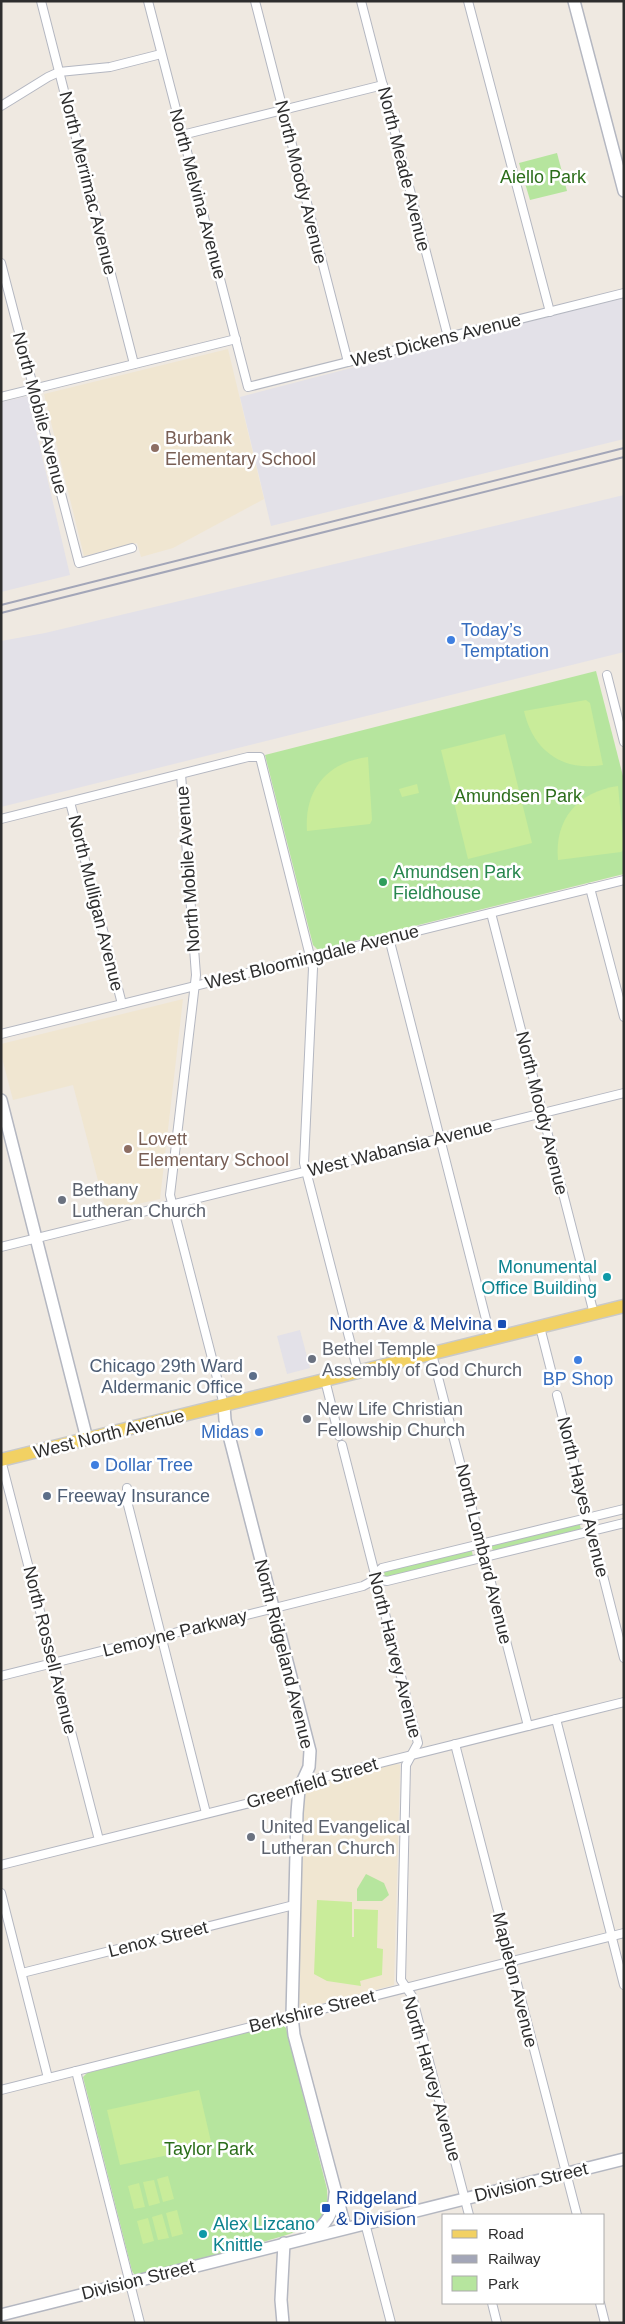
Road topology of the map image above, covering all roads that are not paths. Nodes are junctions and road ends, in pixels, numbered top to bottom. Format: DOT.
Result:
graph roads {
  1 [pos="41,1"];
  2 [pos="148,1"];
  3 [pos="255,1"];
  4 [pos="361,1"];
  5 [pos="468,1"];
  6 [pos="574,1"];
  7 [pos="161,54"];
  8 [pos="59,72"];
  9 [pos="383,86"];
  10 [pos="1,106"];
  11 [pos="283,110"];
  12 [pos="182,135"];
  13 [pos="624,191"];
  14 [pos="1,263"];
  15 [pos="624,293"];
  16 [pos="550,312"];
  17 [pos="448,337"];
  18 [pos="236,340"];
  19 [pos="348,362"];
  20 [pos="134,364"];
  21 [pos="248,387"];
  22 [pos="34,389"];
  23 [pos="1,397"];
  24 [pos="132,548"];
  25 [pos="607,675"];
  26 [pos="624,742"];
  27 [pos="181,774"];
  28 [pos="70,802"];
  29 [pos="1,819"];
  30 [pos="624,880"];
  31 [pos="590,888"];
  32 [pos="491,913"];
  33 [pos="389,938"];
  34 [pos="312,957"];
  35 [pos="195,986"];
  36 [pos="122,1004"];
  37 [pos="624,1018"];
  38 [pos="1,1034"];
  39 [pos="624,1093"];
  40 [pos="1,1100"];
  41 [pos="542,1113"];
  42 [pos="439,1139"];
  43 [pos="306,1171"];
  44 [pos="172,1205"];
  45 [pos="36,1239"];
  46 [pos="1,1247"];
  47 [pos="624,1306"];
  48 [pos="594,1314"];
  49 [pos="540,1327"];
  50 [pos="491,1339"];
  51 [pos="432,1354"];
  52 [pos="358,1372"];
  53 [pos="325,1380"];
  54 [pos="554,1382"];
  55 [pos="557,1395"];
  56 [pos="224,1405"];
  57 [pos="339,1436"];
  58 [pos="87,1438"];
  59 [pos="342,1445"];
  60 [pos="1,1460"];
  61 [pos="128,1488"];
  62 [pos="624,1509"];
  63 [pos="588,1518"];
  64 [pos="624,1523"];
  65 [pos="591,1531"];
  66 [pos="481,1544"];
  67 [pos="484,1558"];
  68 [pos="376,1579"];
  69 [pos="273,1608"];
  70 [pos="160,1636"];
  71 [pos="624,1658"];
  72 [pos="54,1663"];
  73 [pos="1,1676"];
  74 [pos="624,1702"];
  75 [pos="556,1719"];
  76 [pos="528,1726"];
  77 [pos="456,1744"];
  78 [pos="414,1754"];
  79 [pos="299,1789"];
  80 [pos="206,1813"];
  81 [pos="99,1840"];
  82 [pos="1,1865"];
  83 [pos="1,1893"];
  84 [pos="294,1905"];
  85 [pos="624,1933"];
  86 [pos="611,1936"];
  87 [pos="510,1961"];
  88 [pos="22,1972"];
  89 [pos="624,1985"];
  90 [pos="406,1988"];
  91 [pos="292,2016"];
  92 [pos="76,2071"];
  93 [pos="48,2078"];
  94 [pos="1,2090"];
  95 [pos="624,2158"];
  96 [pos="566,2173"];
  97 [pos="335,2190"];
  98 [pos="465,2198"];
  99 [pos="469,2214"];
  100 [pos="577,2214"];
  101 [pos="366,2223"];
  102 [pos="345,2228"];
  103 [pos="305,2238"];
  104 [pos="284,2243"];
  105 [pos="130,2282"];
  106 [pos="492,2304"];
  107 [pos="600,2304"];
  108 [pos="1,2315"];
  109 [pos="140,2323"];
  110 [pos="283,2323"];
  111 [pos="391,2323"];
  112 [pos="497,2323"];
  113 [pos="605,2323"];
  1 -- 8 [label="street, North Merrimac Avenue"];
  2 -- 7 [label="street, North Melvina Avenue"];
  3 -- 11 [label="street, North Moody Avenue"];
  4 -- 9 [label="street, North Meade Avenue"];
  5 -- 16 [label="street"];
  6 -- 13 [label="street"];
  7 -- 8 [label="street"];
  7 -- 12 [label="street, North Melvina Avenue"];
  8 -- 10 [label="street"];
  8 -- 20 [label="street, North Merrimac Avenue"];
  9 -- 11 [label="street"];
  9 -- 17 [label="street, North Meade Avenue"];
  11 -- 12 [label="street"];
  11 -- 19 [label="street, North Moody Avenue"];
  12 -- 18 [label="street, North Melvina Avenue"];
  14 -- 22 [label="street, North Mobile Avenue"];
  15 -- 16 [label="street, West Dickens Avenue"];
  16 -- 17 [label="street, West Dickens Avenue"];
  17 -- 19 [label="street, West Dickens Avenue"];
  18 -- 20 [label="street"];
  18 -- 21 [label="street, North Melvina Avenue"];
  19 -- 21 [label="street, West Dickens Avenue"];
  20 -- 22 [label="street"];
  22 -- 23 [label="street"];
  22 -- 24 [label="street, North Mobile Avenue"];
  25 -- 26 [label="street"];
  27 -- 28 [label="street"];
  27 -- 34 [label="street"];
  27 -- 35 [label="street, North Mobile Avenue"];
  28 -- 29 [label="street"];
  28 -- 36 [label="street, North Mulligan Avenue"];
  30 -- 31 [label="street, West Bloomingdale Avenue"];
  31 -- 32 [label="street, West Bloomingdale Avenue"];
  31 -- 37 [label="street"];
  32 -- 33 [label="street, West Bloomingdale Avenue"];
  32 -- 41 [label="street, North Moody Avenue"];
  33 -- 34 [label="street, West Bloomingdale Avenue"];
  33 -- 42 [label="street"];
  34 -- 35 [label="street, West Bloomingdale Avenue"];
  34 -- 43 [label="street"];
  35 -- 36 [label="street, West Bloomingdale Avenue"];
  35 -- 44 [label="street, North Mobile Avenue"];
  36 -- 38 [label="street, West Bloomingdale Avenue"];
  39 -- 41 [label="street, West Wabansia Avenue"];
  40 -- 45 [label="street"];
  41 -- 42 [label="street, West Wabansia Avenue"];
  41 -- 48 [label="street, North Moody Avenue"];
  42 -- 43 [label="street, West Wabansia Avenue"];
  42 -- 50 [label="street"];
  43 -- 44 [label="street, West Wabansia Avenue"];
  43 -- 52 [label="street"];
  44 -- 45 [label="street, West Wabansia Avenue"];
  44 -- 56 [label="street, North Mobile Avenue"];
  45 -- 46 [label="street, West Wabansia Avenue"];
  45 -- 58 [label="street"];
  47 -- 48 [label="main road, West North Avenue"];
  48 -- 49 [label="main road, West North Avenue"];
  49 -- 50 [label="main road, West North Avenue"];
  49 -- 54 [label="street"];
  50 -- 51 [label="main road, West North Avenue"];
  51 -- 52 [label="main road, West North Avenue"];
  51 -- 66 [label="street, North Lombard Avenue"];
  52 -- 53 [label="main road, West North Avenue"];
  53 -- 56 [label="main road, West North Avenue"];
  53 -- 57 [label="street"];
  55 -- 63 [label="street, North Hayes Avenue"];
  56 -- 58 [label="main road, West North Avenue"];
  56 -- 69 [label="street, North Ridgeland Avenue"];
  58 -- 60 [label="main road, West North Avenue"];
  59 -- 68 [label="street, North Harvey Avenue"];
  60 -- 72 [label="street, North Rossell Avenue"];
  61 -- 70 [label="street"];
  62 -- 63 [label="street, Lemoyne Parkway"];
  63 -- 65 [label="street, North Hayes Avenue"];
  63 -- 66 [label="street, Lemoyne Parkway"];
  64 -- 65 [label="street, Lemoyne Parkway"];
  65 -- 67 [label="street, Lemoyne Parkway"];
  65 -- 71 [label="street, North Hayes Avenue"];
  66 -- 67 [label="street, North Lombard Avenue"];
  66 -- 68 [label="street, Lemoyne Parkway"];
  67 -- 68 [label="street, Lemoyne Parkway"];
  67 -- 76 [label="street, North Lombard Avenue"];
  68 -- 69 [label="street, Lemoyne Parkway"];
  68 -- 78 [label="street, North Harvey Avenue"];
  69 -- 70 [label="street, Lemoyne Parkway"];
  69 -- 79 [label="street, North Ridgeland Avenue"];
  70 -- 72 [label="street, Lemoyne Parkway"];
  70 -- 80 [label="street"];
  72 -- 73 [label="street, Lemoyne Parkway"];
  72 -- 81 [label="street, North Rossell Avenue"];
  74 -- 75 [label="street, Greenfield Street"];
  75 -- 76 [label="street, Greenfield Street"];
  75 -- 86 [label="street"];
  76 -- 77 [label="street, Greenfield Street"];
  77 -- 78 [label="street, Greenfield Street"];
  77 -- 87 [label="street, Mapleton Avenue"];
  78 -- 79 [label="street, Greenfield Street"];
  78 -- 90 [label="street, North Harvey Avenue"];
  79 -- 80 [label="street, Greenfield Street"];
  79 -- 84 [label="street, North Ridgeland Avenue"];
  80 -- 81 [label="street, Greenfield Street"];
  81 -- 82 [label="street, Greenfield Street"];
  83 -- 88 [label="street"];
  84 -- 88 [label="street, Lenox Street"];
  84 -- 91 [label="street, North Ridgeland Avenue"];
  85 -- 86 [label="street, Berkshire Street"];
  86 -- 87 [label="street, Berkshire Street"];
  86 -- 89 [label="street"];
  87 -- 90 [label="street, Berkshire Street"];
  87 -- 96 [label="street, Mapleton Avenue"];
  88 -- 93 [label="street"];
  90 -- 91 [label="street, Berkshire Street"];
  90 -- 98 [label="street, North Harvey Avenue"];
  91 -- 92 [label="street, Berkshire Street"];
  91 -- 97 [label="street, North Ridgeland Avenue"];
  92 -- 93 [label="street, Berkshire Street"];
  92 -- 105 [label="street"];
  93 -- 94 [label="street, Berkshire Street"];
  95 -- 96 [label="street, Division Street"];
  96 -- 98 [label="street, Division Street"];
  96 -- 100 [label="street, Mapleton Avenue"];
  97 -- 102 [label="street, North Ridgeland Avenue"];
  97 -- 103 [label="street"];
  98 -- 99 [label="street, North Harvey Avenue"];
  98 -- 101 [label="street, Division Street"];
  101 -- 102 [label="street, Division Street"];
  101 -- 111 [label="street"];
  102 -- 103 [label="street, Division Street"];
  103 -- 104 [label="street, Division Street"];
  104 -- 105 [label="street, Division Street"];
  104 -- 110 [label="street"];
  105 -- 108 [label="street, Division Street"];
  105 -- 109 [label="street"];
  106 -- 112 [label="street"];
  107 -- 113 [label="street"];
}
